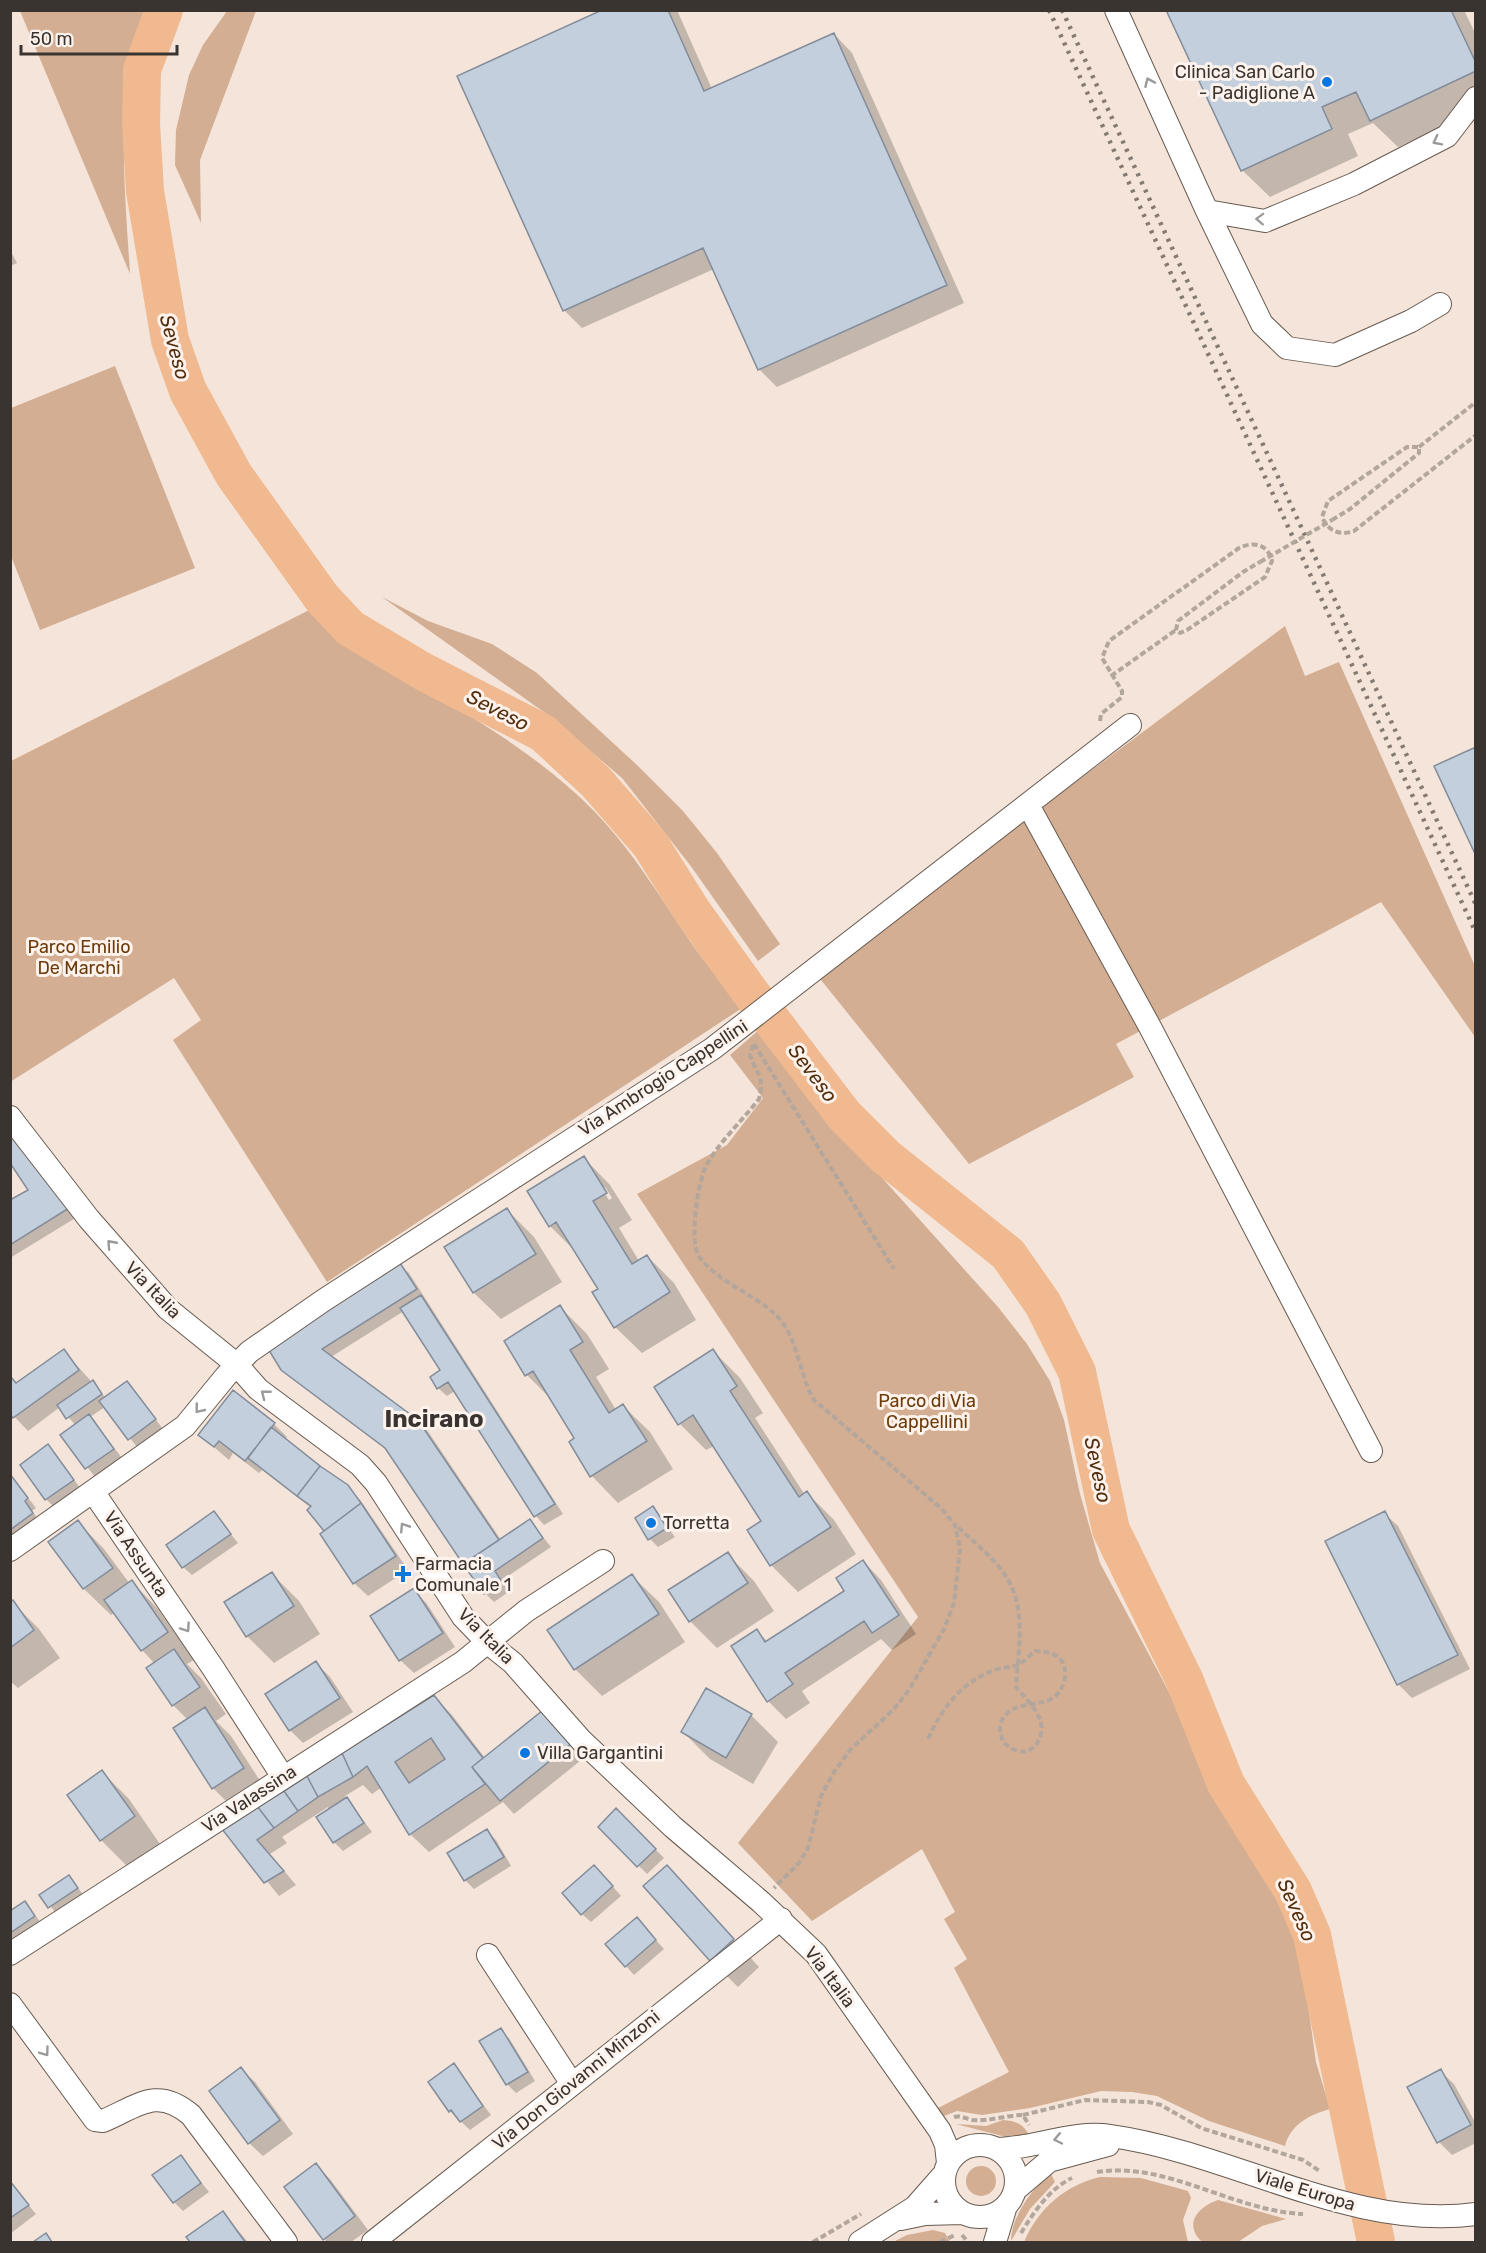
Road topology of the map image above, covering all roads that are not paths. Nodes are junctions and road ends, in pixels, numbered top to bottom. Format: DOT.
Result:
graph roads {
  1 [pos="1116,10"];
  2 [pos="1476,99"];
  3 [pos="1207,211"];
  4 [pos="1440,303"];
  5 [pos="1122,731"];
  6 [pos="1028,805"];
  7 [pos="10,1117"];
  8 [pos="236,1364"];
  9 [pos="1371,1451"];
  10 [pos="94,1493"];
  11 [pos="10,1550"];
  12 [pos="603,1561"];
  13 [pos="488,1643"];
  14 [pos="283,1777"];
  15 [pos="781,1919"];
  16 [pos="10,1954"];
  17 [pos="488,1955"];
  18 [pos="10,2004"];
  19 [pos="572,2084"];
  20 [pos="940,2131"];
  21 [pos="1137,2142"];
  22 [pos="988,2147"];
  23 [pos="947,2168"];
  24 [pos="1016,2189"];
  25 [pos="1005,2209"];
  26 [pos="967,2215"];
  27 [pos="1470,2215"];
  28 [pos="894,2221"];
  29 [pos="286,2242"];
  30 [pos="373,2242"];
  31 [pos="860,2242"];
  32 [pos="990,2242"];
  33 [pos="995,2242"];
  3 -- 1 [label="street, one-way"];
  2 -- 3 [label="street, one-way"];
  3 -- 4 [label="street"];
  5 -- 6 [label="street, Via Ambrogio Cappellini"];
  6 -- 8 [label="street, Via Ambrogio Cappellini"];
  6 -- 9 [label="street"];
  8 -- 7 [label="street, Via Italia, one-way"];
  8 -- 10 [label="street, Via Assunta, one-way"];
  13 -- 8 [label="street, Via Italia, one-way"];
  10 -- 11 [label="street"];
  10 -- 14 [label="street, Via Assunta, one-way"];
  12 -- 13 [label="street, Via Valassina"];
  13 -- 14 [label="street, Via Valassina"];
  13 -- 15 [label="street, Via Italia"];
  14 -- 16 [label="street, Via Valassina"];
  15 -- 19 [label="street, Via Don Giovanni Minzoni"];
  15 -- 20 [label="street, Via Italia"];
  17 -- 19 [label="street"];
  18 -- 29 [label="street, one-way"];
  19 -- 30 [label="street, Via Don Giovanni Minzoni"];
  20 -- 22 [label="street"];
  20 -- 23 [label="street, Via Italia"];
  21 -- 22 [label="street, Viale Europa, one-way"];
  21 -- 24 [label="street, Viale Europa"];
  21 -- 27 [label="street, Viale Europa"];
  22 -- 23 [label="street"];
  22 -- 24 [label="street"];
  23 -- 26 [label="street"];
  23 -- 28 [label="street"];
  24 -- 25 [label="street"];
  25 -- 26 [label="street"];
  25 -- 33 [label="street"];
  26 -- 28 [label="street"];
  26 -- 32 [label="street"];
  28 -- 31 [label="street"];
}
